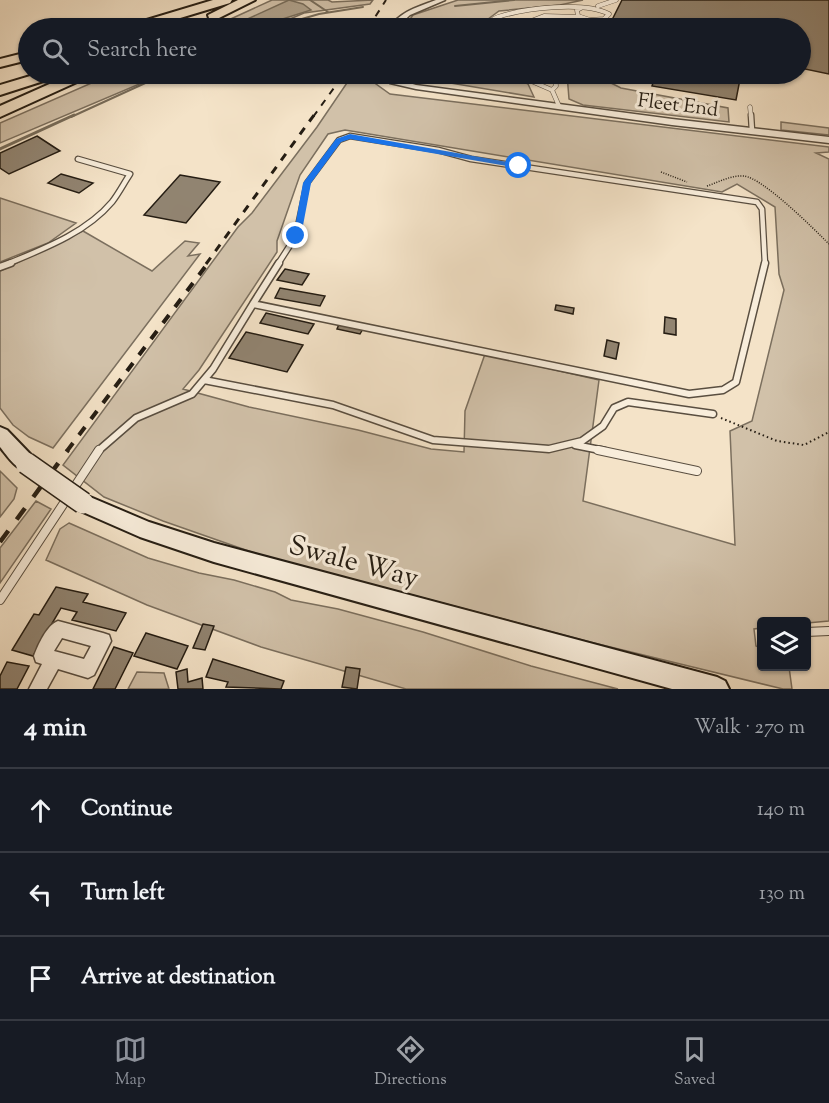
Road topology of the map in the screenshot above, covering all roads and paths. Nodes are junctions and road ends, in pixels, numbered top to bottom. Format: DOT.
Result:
graph roads {
  1 [pos="226,0"];
  2 [pos="230,0"];
  3 [pos="249,0"];
  4 [pos="254,0"];
  5 [pos="442,0"];
  6 [pos="616,0"];
  7 [pos="594,7"];
  8 [pos="581,8"];
  9 [pos="168,18"];
  10 [pos="183,18"];
  11 [pos="205,18"];
  12 [pos="214,18"];
  13 [pos="400,18"];
  14 [pos="495,18"];
  15 [pos="535,18"];
  16 [pos="583,18"];
  17 [pos="605,18"];
  18 [pos="18,58"];
  19 [pos="0,63"];
  20 [pos="18,75"];
  21 [pos="0,81"];
  22 [pos="19,84"];
  23 [pos="61,84"];
  24 [pos="404,84"];
  25 [pos="538,84"];
  26 [pos="556,84"];
  27 [pos="0,90"];
  28 [pos="552,90"];
  29 [pos="559,106"];
  30 [pos="750,107"];
  31 [pos="0,112"];
  32 [pos="752,131"];
  33 [pos="829,140"];
  34 [pos="78,159"];
  35 [pos="0,267"];
  36 [pos="253,304"];
  37 [pos="204,380"];
  38 [pos="713,414"];
  39 [pos="829,432"];
  40 [pos="0,435"];
  41 [pos="572,444"];
  42 [pos="697,471"];
  43 [pos="0,600"];
  44 [pos="829,631"];
  45 [pos="811,632"];
  46 [pos="53,660"];
  47 [pos="38,689"];
  48 [pos="717,689"];
  1 -- 9 [label="highway"];
  2 -- 10 [label="highway"];
  3 -- 11 [label="highway"];
  4 -- 12 [label="highway"];
  5 -- 13 [label="street"];
  6 -- 7 [label="lane"];
  7 -- 8 [label="lane"];
  7 -- 17 [label="lane"];
  8 -- 14 [label="lane"];
  8 -- 16 [label="lane"];
  15 -- 16 [label="lane"];
  18 -- 19 [label="highway"];
  20 -- 21 [label="highway"];
  22 -- 27 [label="highway"];
  23 -- 31 [label="highway"];
  24 -- 29 [label="street, Fleet End"];
  25 -- 28 [label="lane"];
  26 -- 28 [label="lane"];
  28 -- 29 [label="lane"];
  29 -- 32 [label="street, Fleet End"];
  30 -- 32 [label="lane"];
  32 -- 33 [label="street, Fleet End"];
  34 -- 35 [label="lane"];
  36 -- 36 [label="lane"];
  36 -- 37 [label="lane"];
  37 -- 41 [label="lane"];
  37 -- 43 [label="lane"];
  38 -- 39 [label="path"];
  38 -- 41 [label="lane"];
  40 -- 48 [label="main road, Swale Way, bridge"];
  41 -- 42 [label="lane"];
  44 -- 45 [label="lane"];
  46 -- 47 [label="street"];
}
